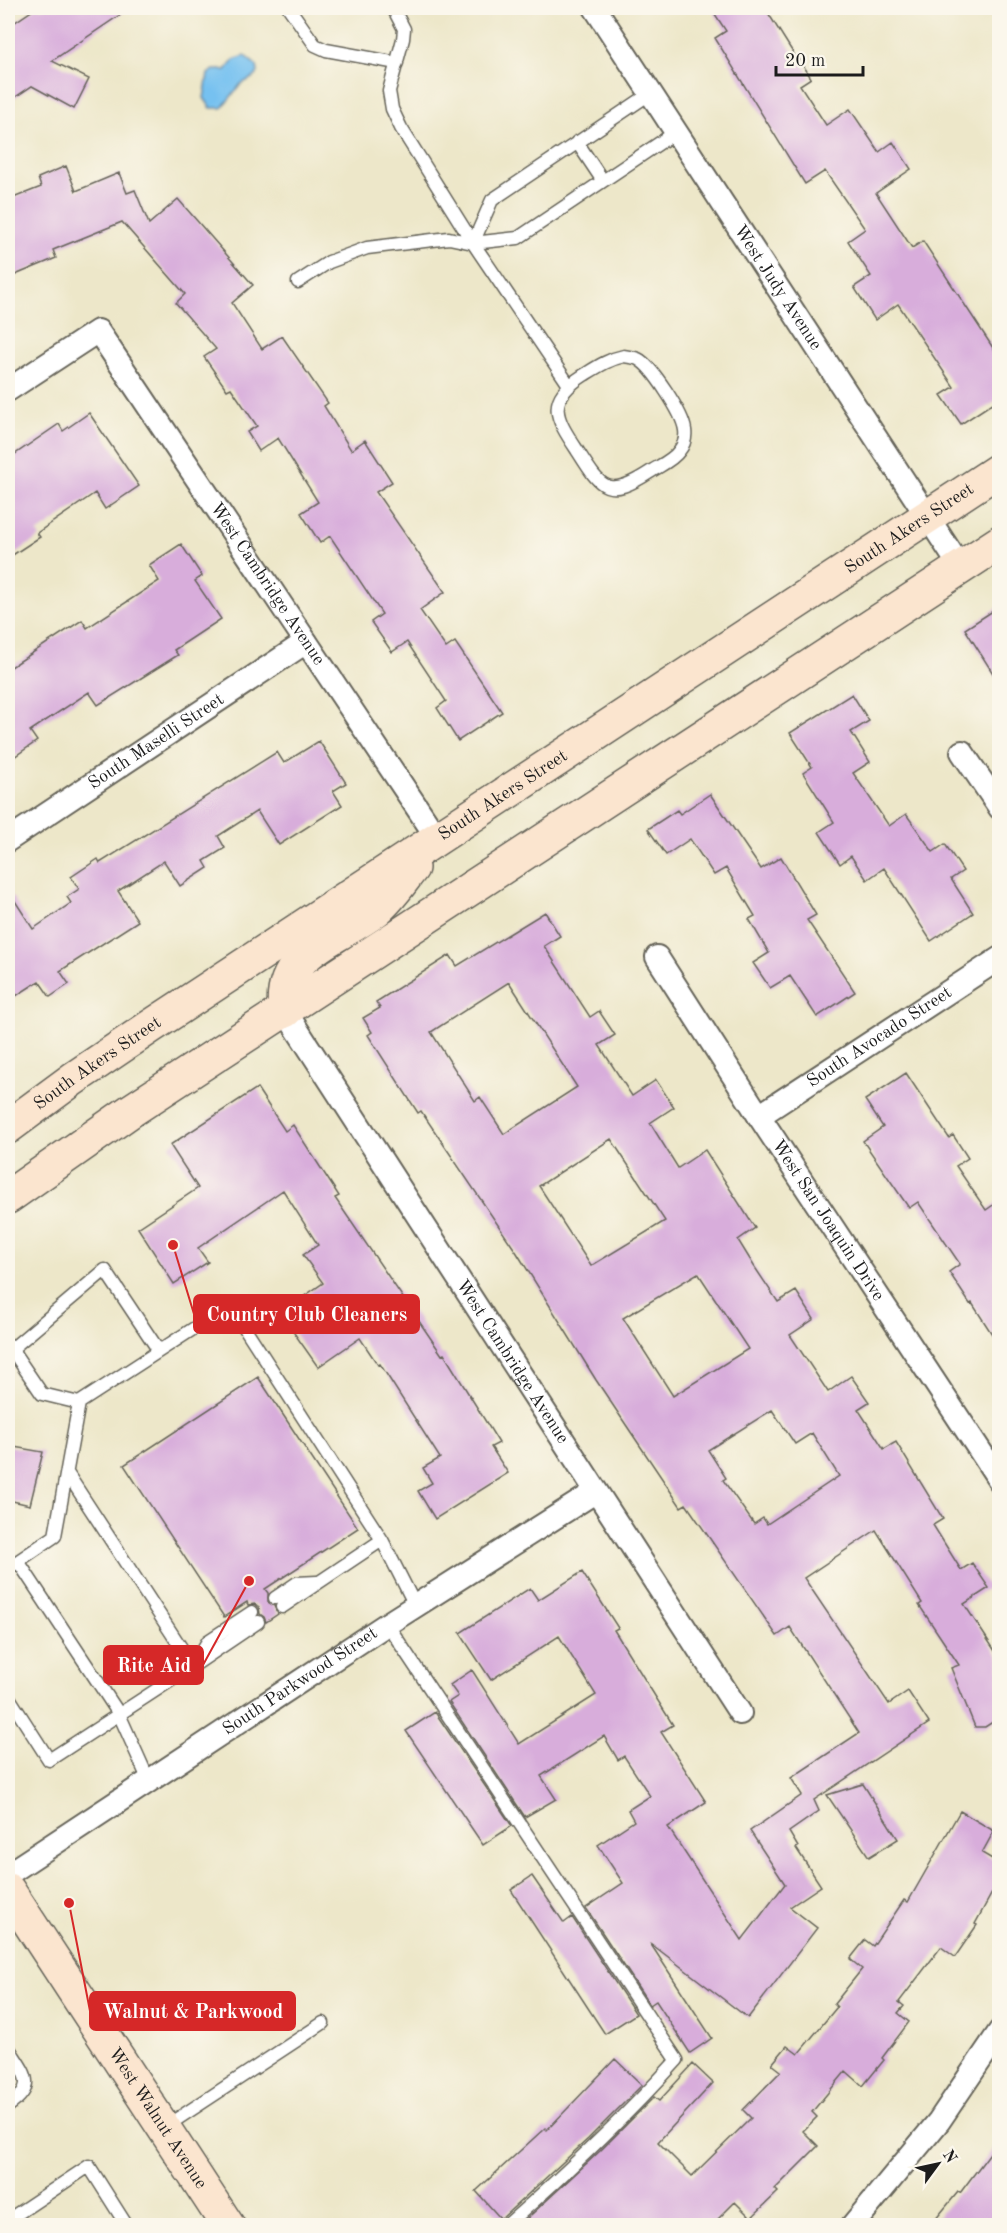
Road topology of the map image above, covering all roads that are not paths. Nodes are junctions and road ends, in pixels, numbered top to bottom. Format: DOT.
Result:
graph roads {
  1 [pos="289,8"];
  2 [pos="393,8"];
  3 [pos="595,8"];
  4 [pos="397,63"];
  5 [pos="651,93"];
  6 [pos="676,132"];
  7 [pos="577,142"];
  8 [pos="603,181"];
  9 [pos="473,243"];
  10 [pos="298,282"];
  11 [pos="569,385"];
  12 [pos="8,390"];
  13 [pos="999,469"];
  14 [pos="927,517"];
  15 [pos="999,542"];
  16 [pos="961,567"];
  17 [pos="306,642"];
  18 [pos="962,753"];
  19 [pos="999,808"];
  20 [pos="438,838"];
  21 [pos="8,840"];
  22 [pos="657,957"];
  23 [pos="999,958"];
  24 [pos="285,1011"];
  25 [pos="759,1116"];
  26 [pos="8,1127"];
  27 [pos="8,1197"];
  28 [pos="9,1348"];
  29 [pos="159,1351"];
  30 [pos="79,1403"];
  31 [pos="67,1473"];
  32 [pos="999,1481"];
  33 [pos="595,1492"];
  34 [pos="382,1540"];
  35 [pos="18,1561"];
  36 [pos="8,1568"];
  37 [pos="278,1602"];
  38 [pos="416,1606"];
  39 [pos="255,1617"];
  40 [pos="387,1624"];
  41 [pos="193,1666"];
  42 [pos="8,1696"];
  43 [pos="740,1713"];
  44 [pos="119,1714"];
  45 [pos="148,1781"];
  46 [pos="8,1874"];
  47 [pos="8,1890"];
  48 [pos="323,2023"];
  49 [pos="999,2031"];
  50 [pos="8,2047"];
  51 [pos="8,2106"];
  52 [pos="164,2128"];
  53 [pos="8,2220"];
  54 [pos="127,2226"];
  55 [pos="228,2226"];
  56 [pos="506,2226"];
  57 [pos="852,2226"];
  1 -- 4 [label="lane"];
  2 -- 4 [label="lane"];
  3 -- 5 [label="street, West Judy Avenue"];
  4 -- 9 [label="lane"];
  5 -- 6 [label="street, West Judy Avenue"];
  5 -- 7 [label="lane"];
  6 -- 8 [label="lane"];
  6 -- 14 [label="street, West Judy Avenue"];
  7 -- 8 [label="lane"];
  7 -- 9 [label="lane"];
  8 -- 9 [label="lane"];
  9 -- 10 [label="lane"];
  9 -- 11 [label="lane"];
  11 -- 11 [label="lane"];
  12 -- 17 [label="street, West Cambridge Avenue"];
  13 -- 14 [label="main road, South Akers Street"];
  14 -- 16 [label="street, West Judy Avenue"];
  14 -- 20 [label="main road, South Akers Street"];
  15 -- 16 [label="main road"];
  16 -- 24 [label="main road"];
  17 -- 20 [label="street, West Cambridge Avenue"];
  17 -- 21 [label="street, South Maselli Street"];
  18 -- 19 [label="street"];
  20 -- 24 [label="main road"];
  20 -- 26 [label="main road, South Akers Street"];
  22 -- 25 [label="street, West San Joaquin Drive"];
  23 -- 25 [label="street, South Avocado Street"];
  24 -- 27 [label="main road"];
  24 -- 33 [label="street, West Cambridge Avenue"];
  25 -- 32 [label="street, West San Joaquin Drive"];
  28 -- 29 [label="lane"];
  28 -- 30 [label="lane"];
  29 -- 30 [label="lane"];
  29 -- 34 [label="lane"];
  30 -- 31 [label="lane"];
  31 -- 35 [label="lane"];
  31 -- 41 [label="lane"];
  33 -- 38 [label="street, South Parkwood Street"];
  33 -- 43 [label="street, West Cambridge Avenue"];
  34 -- 37 [label="lane"];
  34 -- 38 [label="lane"];
  35 -- 36 [label="lane"];
  35 -- 44 [label="lane"];
  38 -- 40 [label="street, South Parkwood Street"];
  39 -- 41 [label="lane"];
  40 -- 45 [label="street, South Parkwood Street"];
  40 -- 56 [label="lane"];
  41 -- 44 [label="lane"];
  42 -- 44 [label="lane"];
  44 -- 45 [label="lane"];
  45 -- 46 [label="street, South Parkwood Street"];
  47 -- 52 [label="main road, West Walnut Avenue"];
  48 -- 52 [label="lane"];
  49 -- 57 [label="street"];
  50 -- 51 [label="lane"];
  52 -- 55 [label="main road, West Walnut Avenue"];
  53 -- 54 [label="lane"];
}
